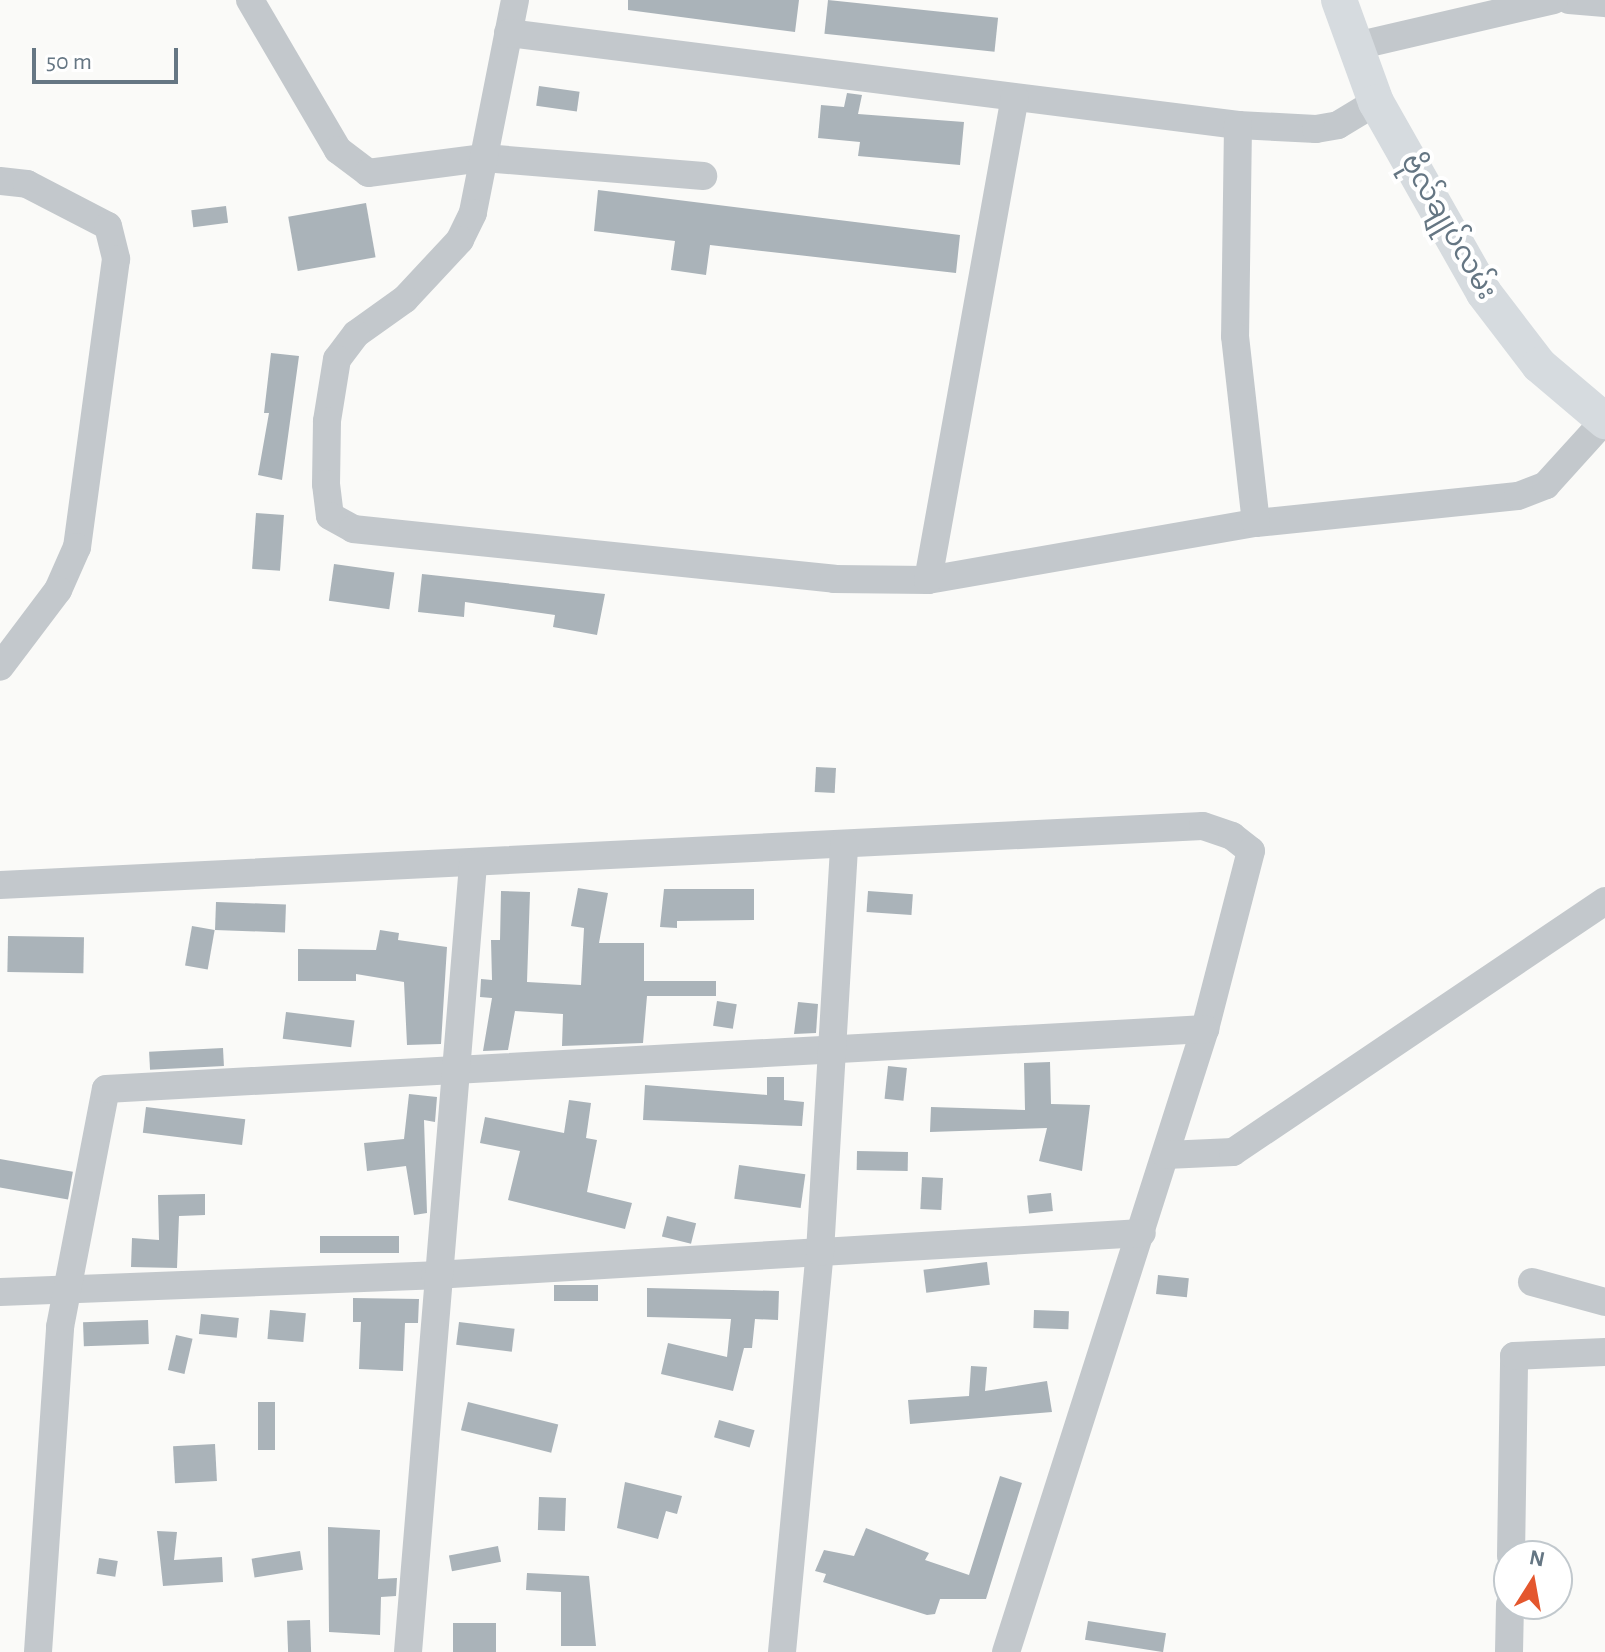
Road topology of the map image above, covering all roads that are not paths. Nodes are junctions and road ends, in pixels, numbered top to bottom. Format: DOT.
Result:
graph roads {
  1 [pos="250,0"];
  2 [pos="515,0"];
  3 [pos="1339,0"];
  4 [pos="1554,0"];
  5 [pos="1569,0"];
  6 [pos="1605,3"];
  7 [pos="508,33"];
  8 [pos="1356,46"];
  9 [pos="1015,98"];
  10 [pos="1376,102"];
  11 [pos="1238,125"];
  12 [pos="484,158"];
  13 [pos="703,176"];
  14 [pos="0,181"];
  15 [pos="1605,421"];
  16 [pos="1256,523"];
  17 [pos="928,580"];
  18 [pos="0,667"];
  19 [pos="844,845"];
  20 [pos="473,865"];
  21 [pos="0,885"];
  22 [pos="1605,901"];
  23 [pos="1205,1029"];
  24 [pos="832,1050"];
  25 [pos="453,1072"];
  26 [pos="1166,1155"];
  27 [pos="1142,1233"];
  28 [pos="820,1252"];
  29 [pos="435,1275"];
  30 [pos="1532,1282"];
  31 [pos="69,1291"];
  32 [pos="0,1292"];
  33 [pos="1605,1302"];
  34 [pos="1605,1352"];
  35 [pos="1511,1540"];
  36 [pos="1510,1620"];
  37 [pos="38,1652"];
  38 [pos="408,1652"];
  39 [pos="782,1652"];
  40 [pos="1006,1652"];
  41 [pos="1509,1652"];
  1 -- 12 [label="street"];
  2 -- 7 [label="street"];
  3 -- 8 [label="main road, ဗိုလ်ချုပ်လမ်း"];
  4 -- 8 [label="street"];
  5 -- 6 [label="street"];
  7 -- 9 [label="street"];
  7 -- 12 [label="street"];
  8 -- 10 [label="main road, ဗိုလ်ချုပ်လမ်း"];
  9 -- 11 [label="street"];
  9 -- 17 [label="street"];
  10 -- 11 [label="street"];
  10 -- 15 [label="main road, ဗိုလ်ချုပ်လမ်း"];
  11 -- 16 [label="street"];
  12 -- 13 [label="street"];
  12 -- 17 [label="street"];
  14 -- 18 [label="street"];
  15 -- 16 [label="street"];
  16 -- 17 [label="street"];
  19 -- 20 [label="street"];
  19 -- 23 [label="street"];
  19 -- 24 [label="street"];
  20 -- 21 [label="street"];
  20 -- 25 [label="street"];
  22 -- 26 [label="street"];
  23 -- 24 [label="street"];
  23 -- 26 [label="street"];
  24 -- 25 [label="street"];
  24 -- 28 [label="street"];
  25 -- 29 [label="street"];
  25 -- 31 [label="street"];
  26 -- 27 [label="street"];
  27 -- 28 [label="street"];
  27 -- 40 [label="street"];
  28 -- 29 [label="street"];
  28 -- 39 [label="street"];
  29 -- 31 [label="street"];
  29 -- 38 [label="street"];
  30 -- 33 [label="street"];
  31 -- 32 [label="street"];
  31 -- 37 [label="street"];
  34 -- 35 [label="street"];
  36 -- 41 [label="street"];
}
